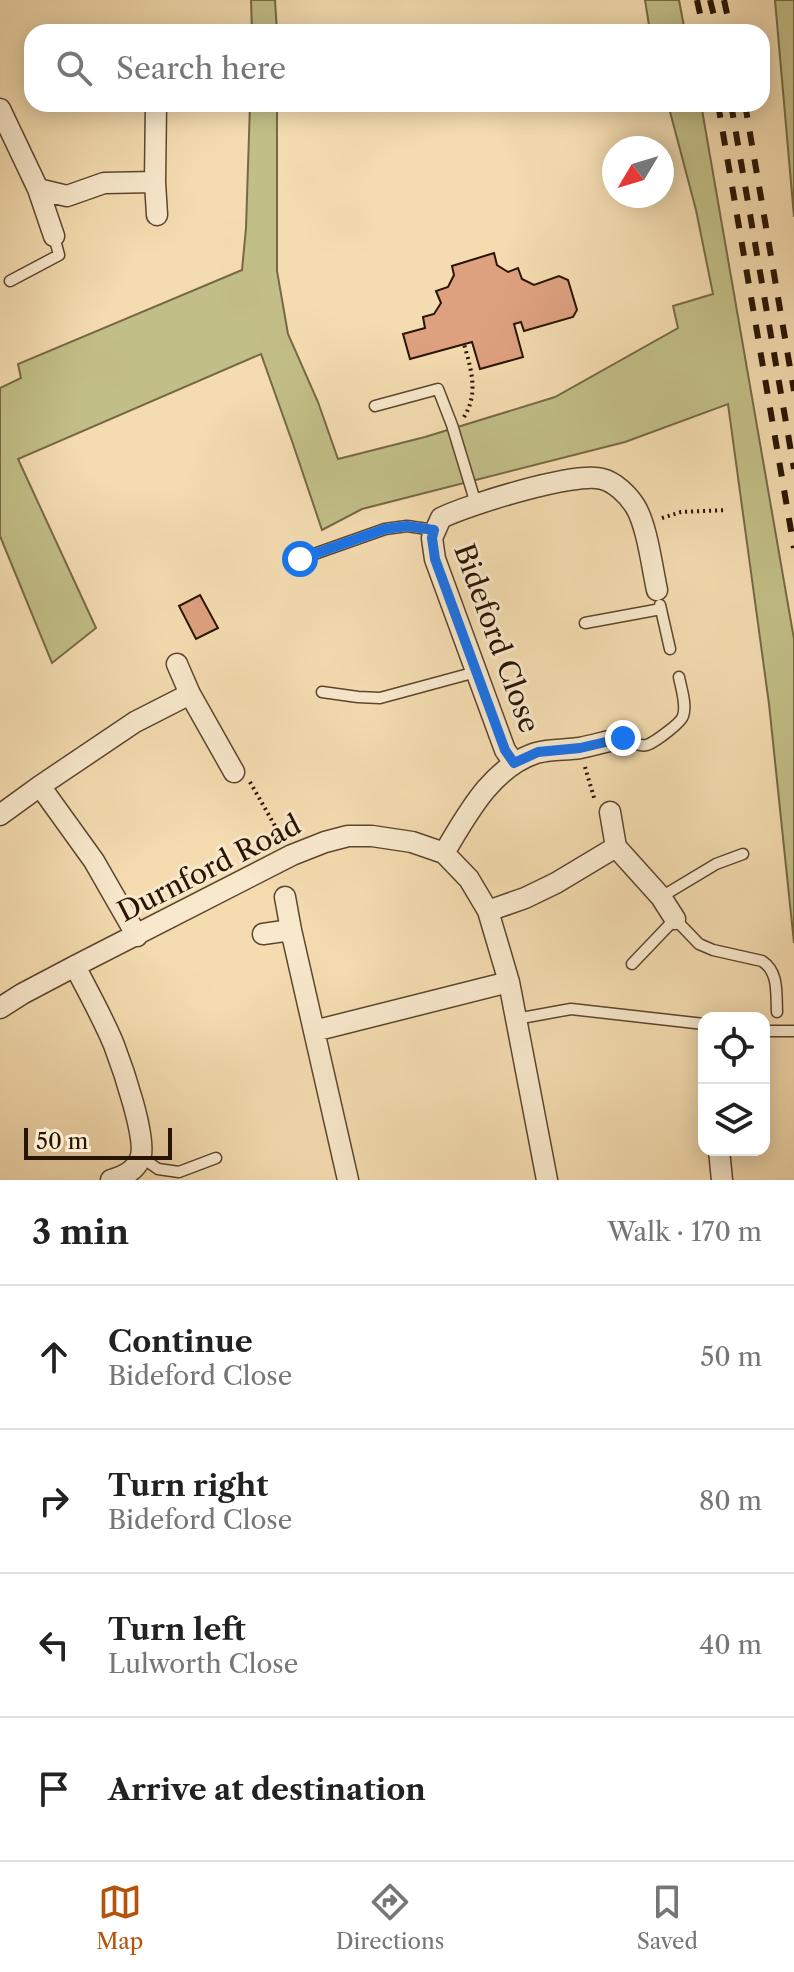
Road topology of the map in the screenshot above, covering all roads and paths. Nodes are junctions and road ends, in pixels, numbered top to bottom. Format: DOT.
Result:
graph roads {
  1 [pos="0,109"];
  2 [pos="156,112"];
  3 [pos="155,182"];
  4 [pos="38,189"];
  5 [pos="157,215"];
  6 [pos="54,236"];
  7 [pos="10,281"];
  8 [pos="464,344"];
  9 [pos="375,406"];
  10 [pos="452,425"];
  11 [pos="476,504"];
  12 [pos="726,510"];
  13 [pos="642,525"];
  14 [pos="434,530"];
  15 [pos="300,559"];
  16 [pos="659,600"];
  17 [pos="585,623"];
  18 [pos="670,649"];
  19 [pos="177,664"];
  20 [pos="476,672"];
  21 [pos="679,677"];
  22 [pos="322,692"];
  23 [pos="190,694"];
  24 [pos="623,738"];
  25 [pos="514,763"];
  26 [pos="234,772"];
  27 [pos="40,786"];
  28 [pos="610,812"];
  29 [pos="0,815"];
  30 [pos="616,847"];
  31 [pos="444,853"];
  32 [pos="743,854"];
  33 [pos="292,855"];
  34 [pos="285,897"];
  35 [pos="661,897"];
  36 [pos="488,911"];
  37 [pos="675,919"];
  38 [pos="291,930"];
  39 [pos="263,934"];
  40 [pos="137,936"];
  41 [pos="632,964"];
  42 [pos="75,966"];
  43 [pos="509,982"];
  44 [pos="0,1008"];
  45 [pos="777,1012"];
  46 [pos="516,1019"];
  47 [pos="698,1023"];
  48 [pos="314,1031"];
  49 [pos="770,1031"];
  50 [pos="794,1031"];
  51 [pos="720,1156"];
  52 [pos="141,1157"];
  53 [pos="216,1158"];
  54 [pos="111,1180"];
  55 [pos="348,1180"];
  56 [pos="547,1180"];
  57 [pos="722,1180"];
  1 -- 4 [label="street"];
  2 -- 3 [label="street"];
  3 -- 4 [label="street"];
  3 -- 5 [label="street"];
  4 -- 6 [label="street"];
  6 -- 7 [label="lane"];
  8 -- 10 [label="path"];
  9 -- 10 [label="lane"];
  10 -- 11 [label="lane"];
  11 -- 13 [label="street, Bideford Close"];
  11 -- 14 [label="street, Bideford Close"];
  12 -- 13 [label="path"];
  13 -- 16 [label="street, Bideford Close"];
  14 -- 15 [label="lane, Bideford Close"];
  14 -- 20 [label="street, Bideford Close"];
  16 -- 17 [label="lane"];
  16 -- 18 [label="lane"];
  19 -- 23 [label="street"];
  20 -- 22 [label="lane"];
  20 -- 25 [label="street, Bideford Close"];
  21 -- 24 [label="lane"];
  23 -- 26 [label="street"];
  23 -- 27 [label="street"];
  24 -- 25 [label="street"];
  25 -- 31 [label="street"];
  26 -- 33 [label="path"];
  27 -- 29 [label="street"];
  27 -- 40 [label="street"];
  28 -- 30 [label="street"];
  30 -- 35 [label="street"];
  30 -- 36 [label="street"];
  31 -- 33 [label="street, Durnford Road"];
  31 -- 36 [label="street"];
  32 -- 35 [label="lane"];
  33 -- 40 [label="street, Durnford Road"];
  34 -- 38 [label="street"];
  35 -- 37 [label="street"];
  36 -- 43 [label="street"];
  37 -- 41 [label="lane"];
  37 -- 45 [label="lane"];
  38 -- 39 [label="street"];
  38 -- 48 [label="street"];
  40 -- 42 [label="street, Durnford Road"];
  42 -- 44 [label="street, Durnford Road"];
  42 -- 52 [label="street"];
  43 -- 46 [label="street"];
  43 -- 48 [label="street"];
  46 -- 47 [label="lane"];
  46 -- 56 [label="street"];
  48 -- 55 [label="street"];
  49 -- 50 [label="lane"];
  51 -- 57 [label="street"];
  52 -- 53 [label="lane"];
  52 -- 54 [label="street"];
}
